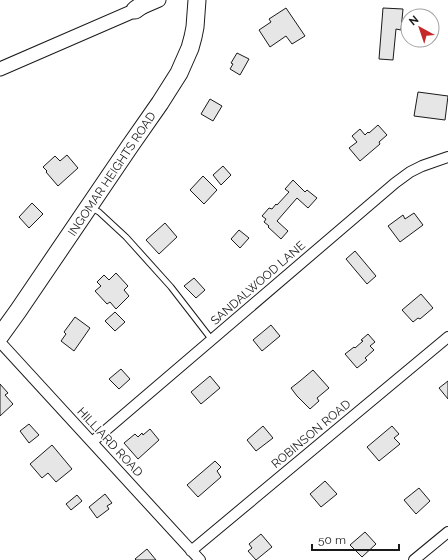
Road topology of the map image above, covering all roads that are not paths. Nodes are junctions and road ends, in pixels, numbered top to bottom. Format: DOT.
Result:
graph roads {
  1 [pos="149,0"];
  2 [pos="159,0"];
  3 [pos="197,0"];
  4 [pos="135,10"];
  5 [pos="0,69"];
  6 [pos="448,157"];
  7 [pos="89,206"];
  8 [pos="0,336"];
  9 [pos="448,336"];
  10 [pos="212,340"];
  11 [pos="0,342"];
  12 [pos="92,442"];
  13 [pos="448,532"];
  14 [pos="192,551"];
  15 [pos="200,560"];
  16 [pos="414,560"];
  1 -- 4 [label="main road"];
  2 -- 4 [label="street"];
  3 -- 7 [label="main road, INGOMAR HEIGHTS ROAD"];
  4 -- 5 [label="street"];
  6 -- 10 [label="street, SANDALWOOD LANE"];
  7 -- 8 [label="main road, INGOMAR HEIGHTS ROAD"];
  7 -- 10 [label="lane"];
  9 -- 14 [label="street, ROBINSON ROAD"];
  10 -- 12 [label="street, SANDALWOOD LANE"];
  11 -- 12 [label="street, HILLIARD ROAD"];
  12 -- 14 [label="street, HILLIARD ROAD"];
  13 -- 16 [label="street"];
  14 -- 15 [label="street, HILLIARD ROAD"];
}
